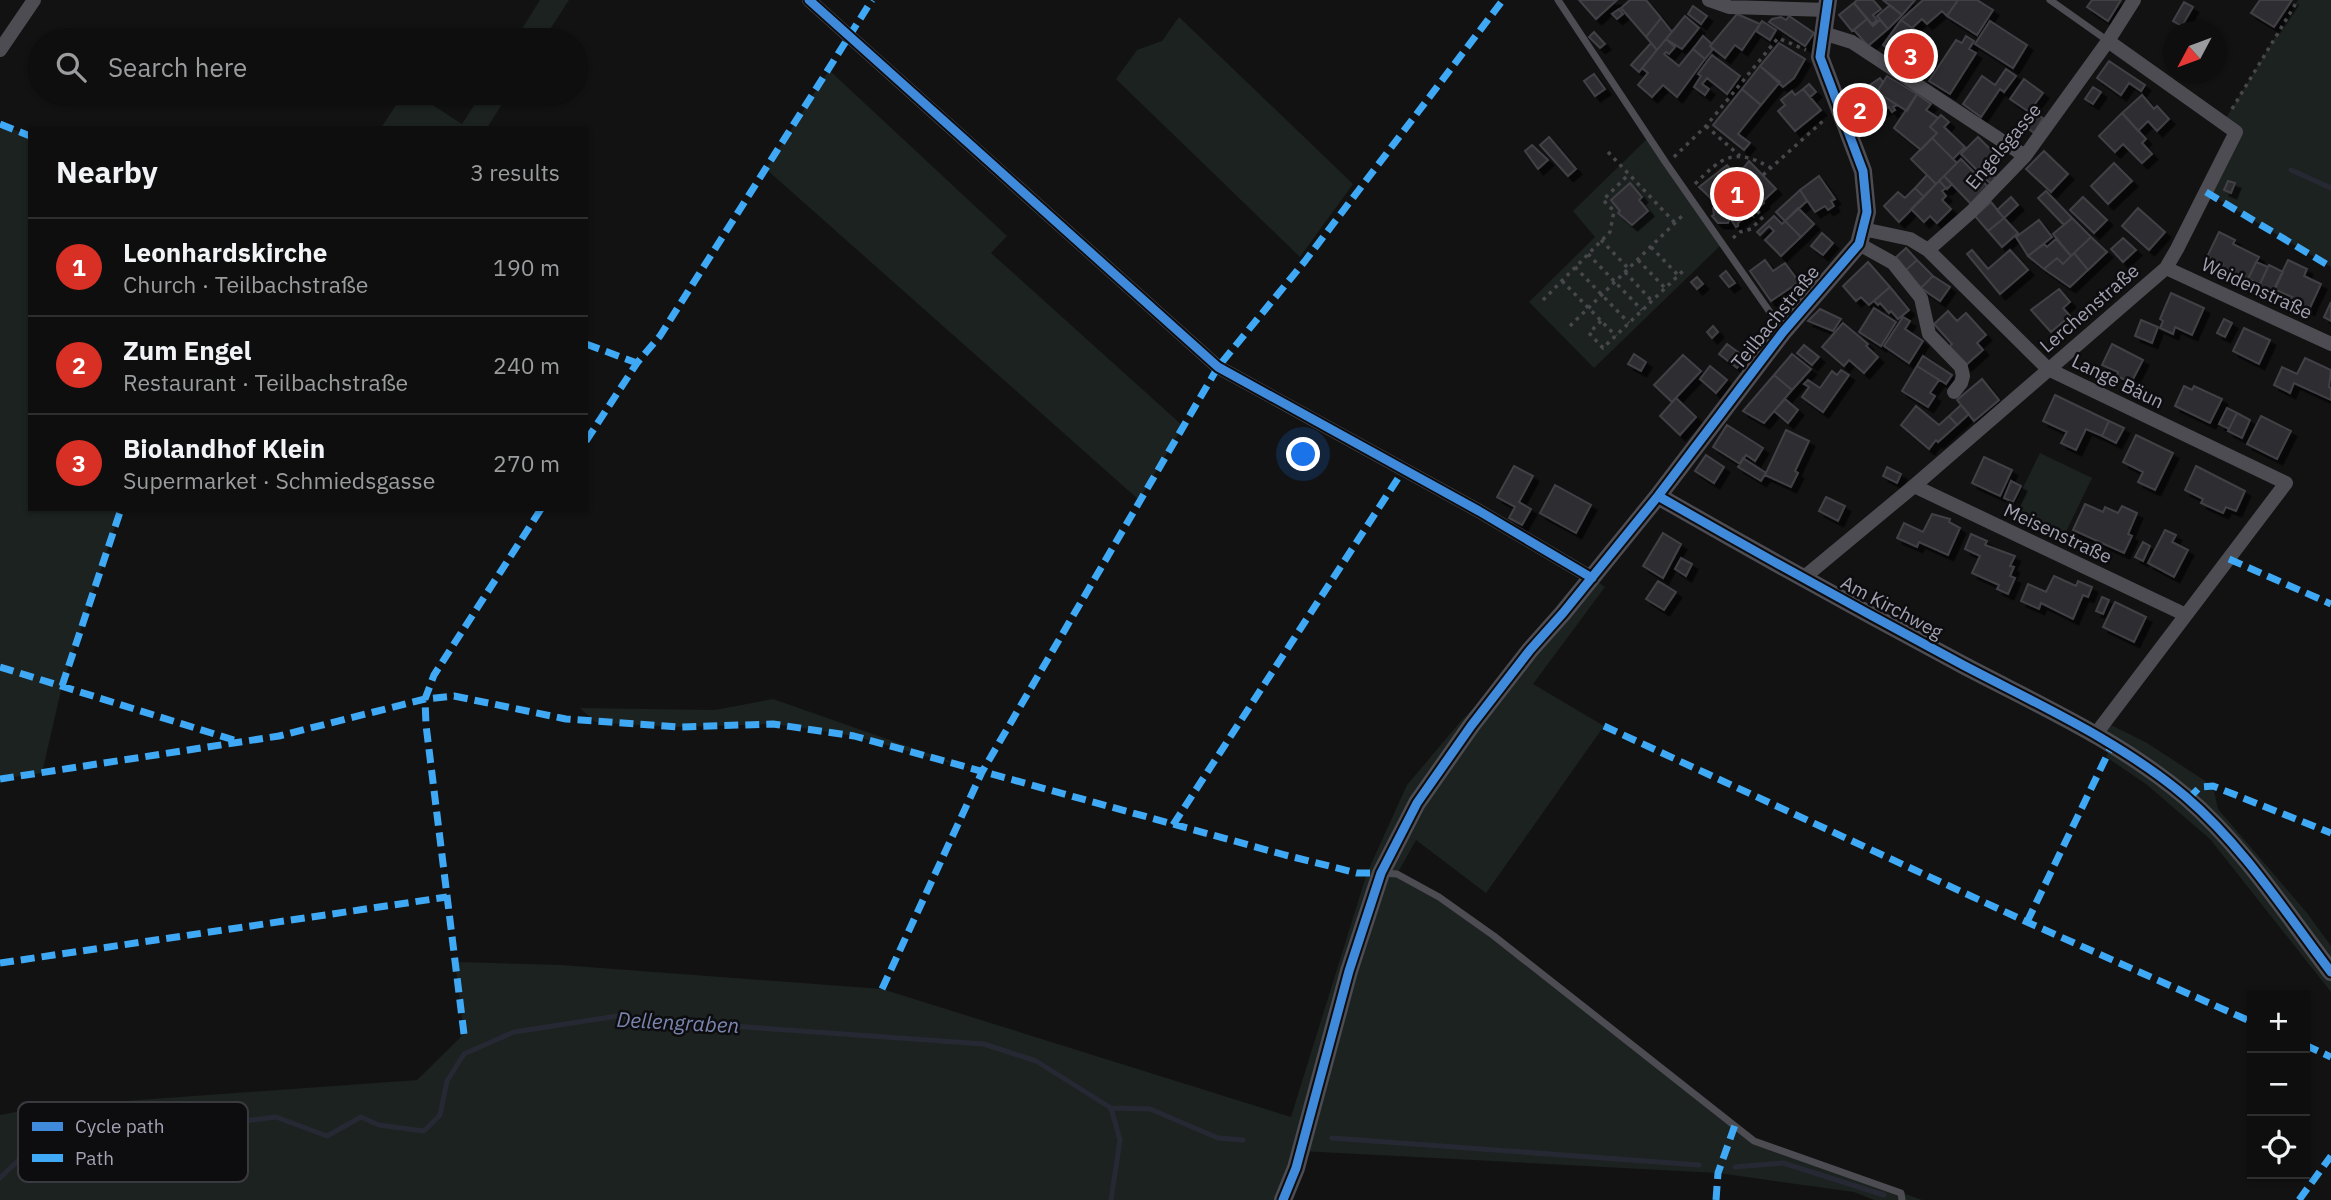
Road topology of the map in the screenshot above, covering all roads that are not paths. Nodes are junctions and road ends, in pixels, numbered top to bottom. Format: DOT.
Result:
graph roads {
  1 [pos="34,0"];
  2 [pos="809,0"];
  3 [pos="1558,0"];
  4 [pos="1709,0"];
  5 [pos="2050,0"];
  6 [pos="2134,0"];
  7 [pos="1827,5"];
  8 [pos="1823,33"];
  9 [pos="2108,41"];
  10 [pos="0,50"];
  11 [pos="2025,156"];
  12 [pos="1861,237"];
  13 [pos="1928,250"];
  14 [pos="2166,268"];
  15 [pos="1783,332"];
  16 [pos="2331,344"];
  17 [pos="2048,369"];
  18 [pos="1954,391"];
  19 [pos="1914,486"];
  20 [pos="1658,496"];
  21 [pos="1592,578"];
  22 [pos="1801,579"];
  23 [pos="2186,615"];
  24 [pos="2095,735"];
  25 [pos="1381,873"];
  26 [pos="2331,972"];
  27 [pos="1283,1200"];
  28 [pos="1902,1200"];
  1 -- 10 [label="street"];
  2 -- 21 [label="street"];
  3 -- 15 [label="lane"];
  4 -- 7 [label="street"];
  5 -- 9 [label="lane"];
  6 -- 9 [label="street, Engelsgasse"];
  7 -- 8 [label="street"];
  8 -- 11 [label="street"];
  8 -- 12 [label="street"];
  9 -- 11 [label="street, Engelsgasse"];
  9 -- 14 [label="street, Lerchenstraße"];
  11 -- 13 [label="street, Engelsgasse"];
  12 -- 13 [label="street"];
  12 -- 15 [label="street, Teilbachstraße"];
  12 -- 18 [label="street"];
  13 -- 17 [label="street, Lange Bäun"];
  14 -- 16 [label="street, Weidenstraße"];
  14 -- 17 [label="street, Lerchenstraße"];
  15 -- 20 [label="street, Teilbachstraße"];
  17 -- 19 [label="street, Lerchenstraße"];
  17 -- 23 [label="street, Lange Bäun"];
  19 -- 22 [label="street, Lerchenstraße"];
  19 -- 23 [label="street, Meisenstraße"];
  20 -- 21 [label="street, Teilbachstraße"];
  20 -- 22 [label="street, Am Kirchweg"];
  21 -- 25 [label="street, Teilbachstraße"];
  22 -- 24 [label="street, Am Kirchweg"];
  23 -- 24 [label="street"];
  24 -- 26 [label="street, Am Kirchweg"];
  25 -- 27 [label="street, Teilbachstraße"];
  25 -- 28 [label="lane"];
}
